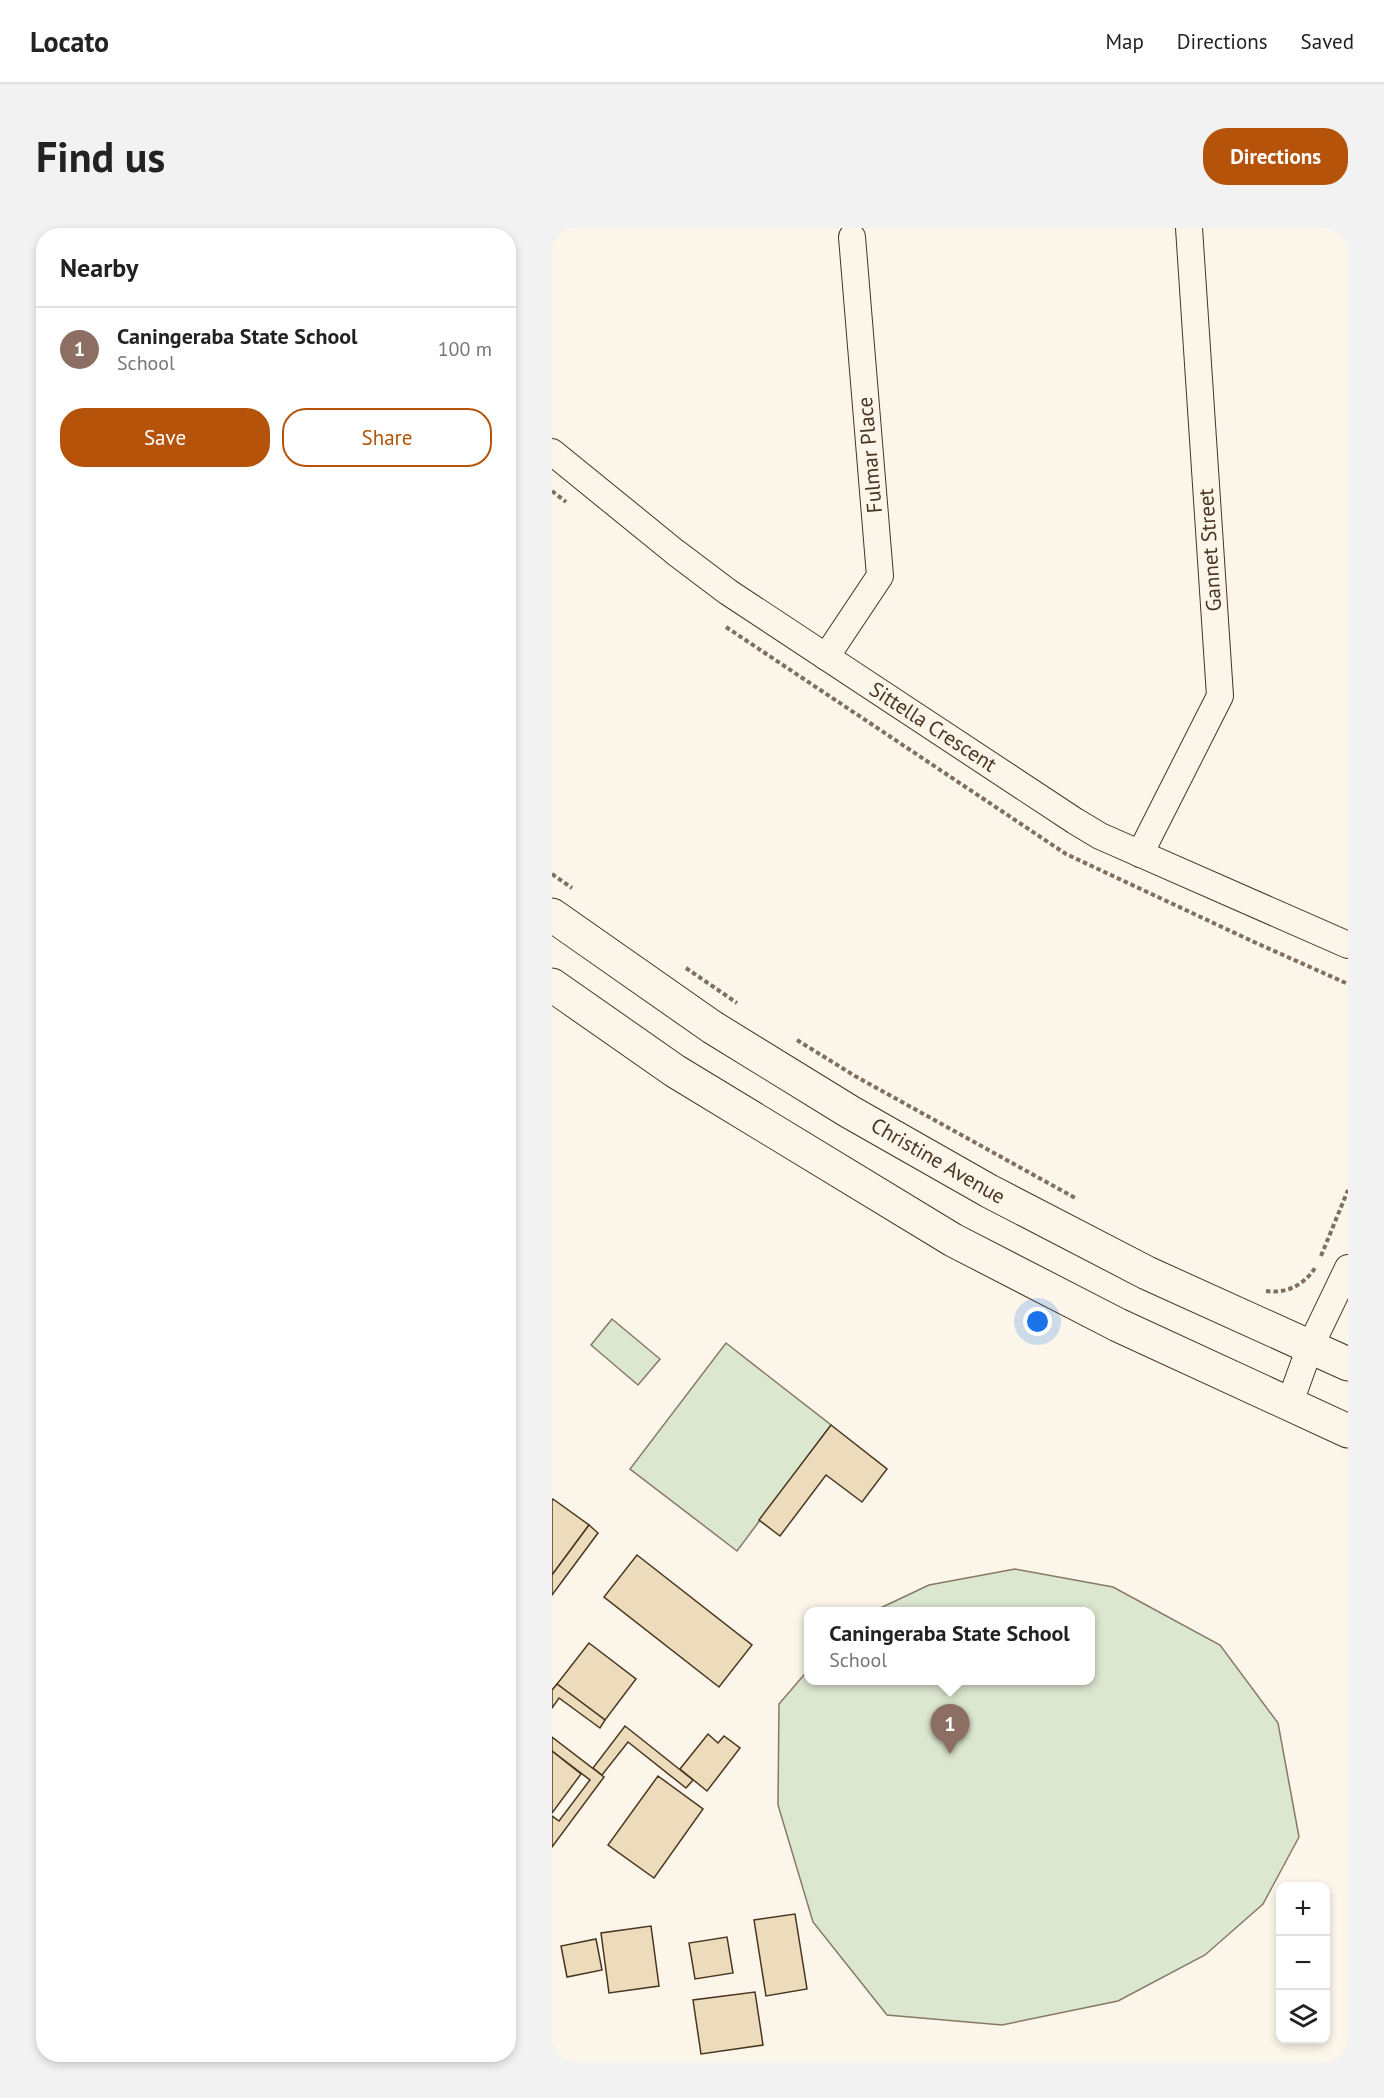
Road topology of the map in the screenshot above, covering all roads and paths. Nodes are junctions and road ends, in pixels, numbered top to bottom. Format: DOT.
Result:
graph roads {
  1 [pos="1189,228"];
  2 [pos="852,237"];
  3 [pos="552,452"];
  4 [pos="826,657"];
  5 [pos="1140,854"];
  6 [pos="552,874"];
  7 [pos="581,895"];
  8 [pos="552,915"];
  9 [pos="1348,945"];
  10 [pos="678,962"];
  11 [pos="552,985"];
  12 [pos="745,1009"];
  13 [pos="794,1038"];
  14 [pos="1348,1190"];
  15 [pos="1083,1202"];
  16 [pos="1348,1268"];
  17 [pos="1260,1289"];
  18 [pos="1311,1347"];
  19 [pos="1348,1364"];
  20 [pos="1289,1405"];
  21 [pos="1348,1431"];
  1 -- 5 [label="street, Gannet Street"];
  2 -- 4 [label="street, Fulmar Place"];
  3 -- 4 [label="street, Sittella Crescent"];
  4 -- 5 [label="street, Sittella Crescent"];
  5 -- 9 [label="street, Sittella Crescent"];
  6 -- 7 [label="path"];
  8 -- 18 [label="street, Christine Avenue"];
  10 -- 12 [label="path"];
  11 -- 20 [label="street"];
  13 -- 15 [label="path"];
  14 -- 17 [label="path"];
  16 -- 18 [label="street"];
  18 -- 19 [label="street, Christine Avenue"];
  18 -- 20 [label="street"];
  20 -- 21 [label="street"];
}
